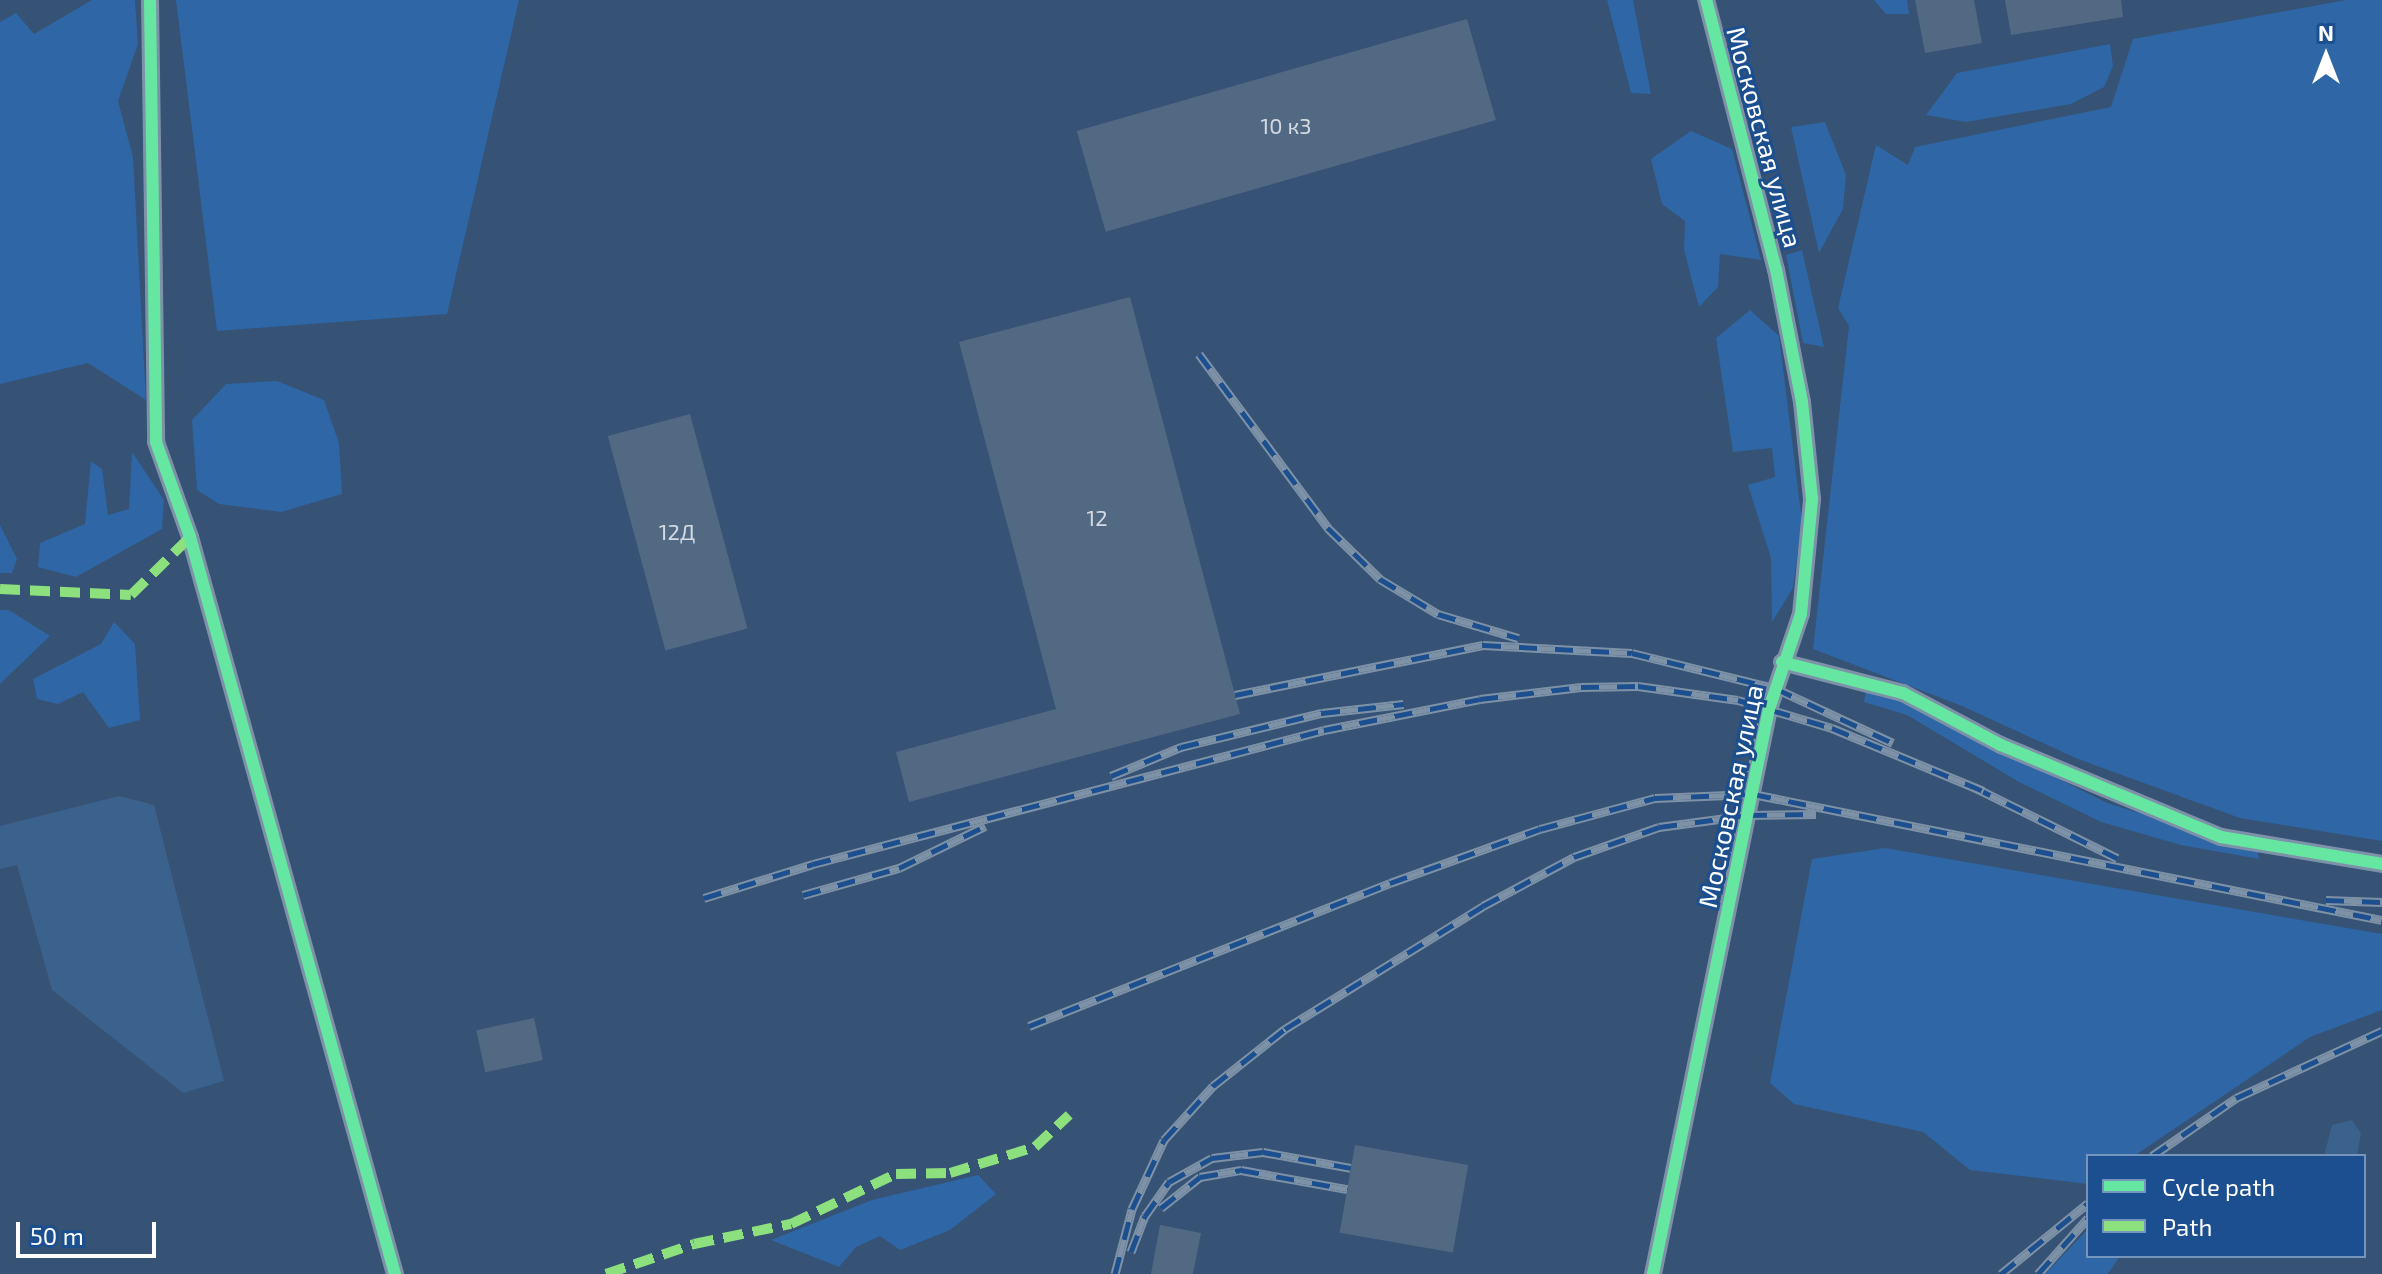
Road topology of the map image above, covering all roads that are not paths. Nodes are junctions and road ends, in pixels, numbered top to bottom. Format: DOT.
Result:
graph roads {
  1 [pos="150,0"];
  2 [pos="1706,0"];
  3 [pos="1782,662"];
  4 [pos="2382,864"];
  5 [pos="395,1274"];
  6 [pos="1653,1274"];
  1 -- 5 [label="street"];
  2 -- 3 [label="street, Московская улица"];
  3 -- 4 [label="street"];
  3 -- 6 [label="street, Московская улица"];
}
